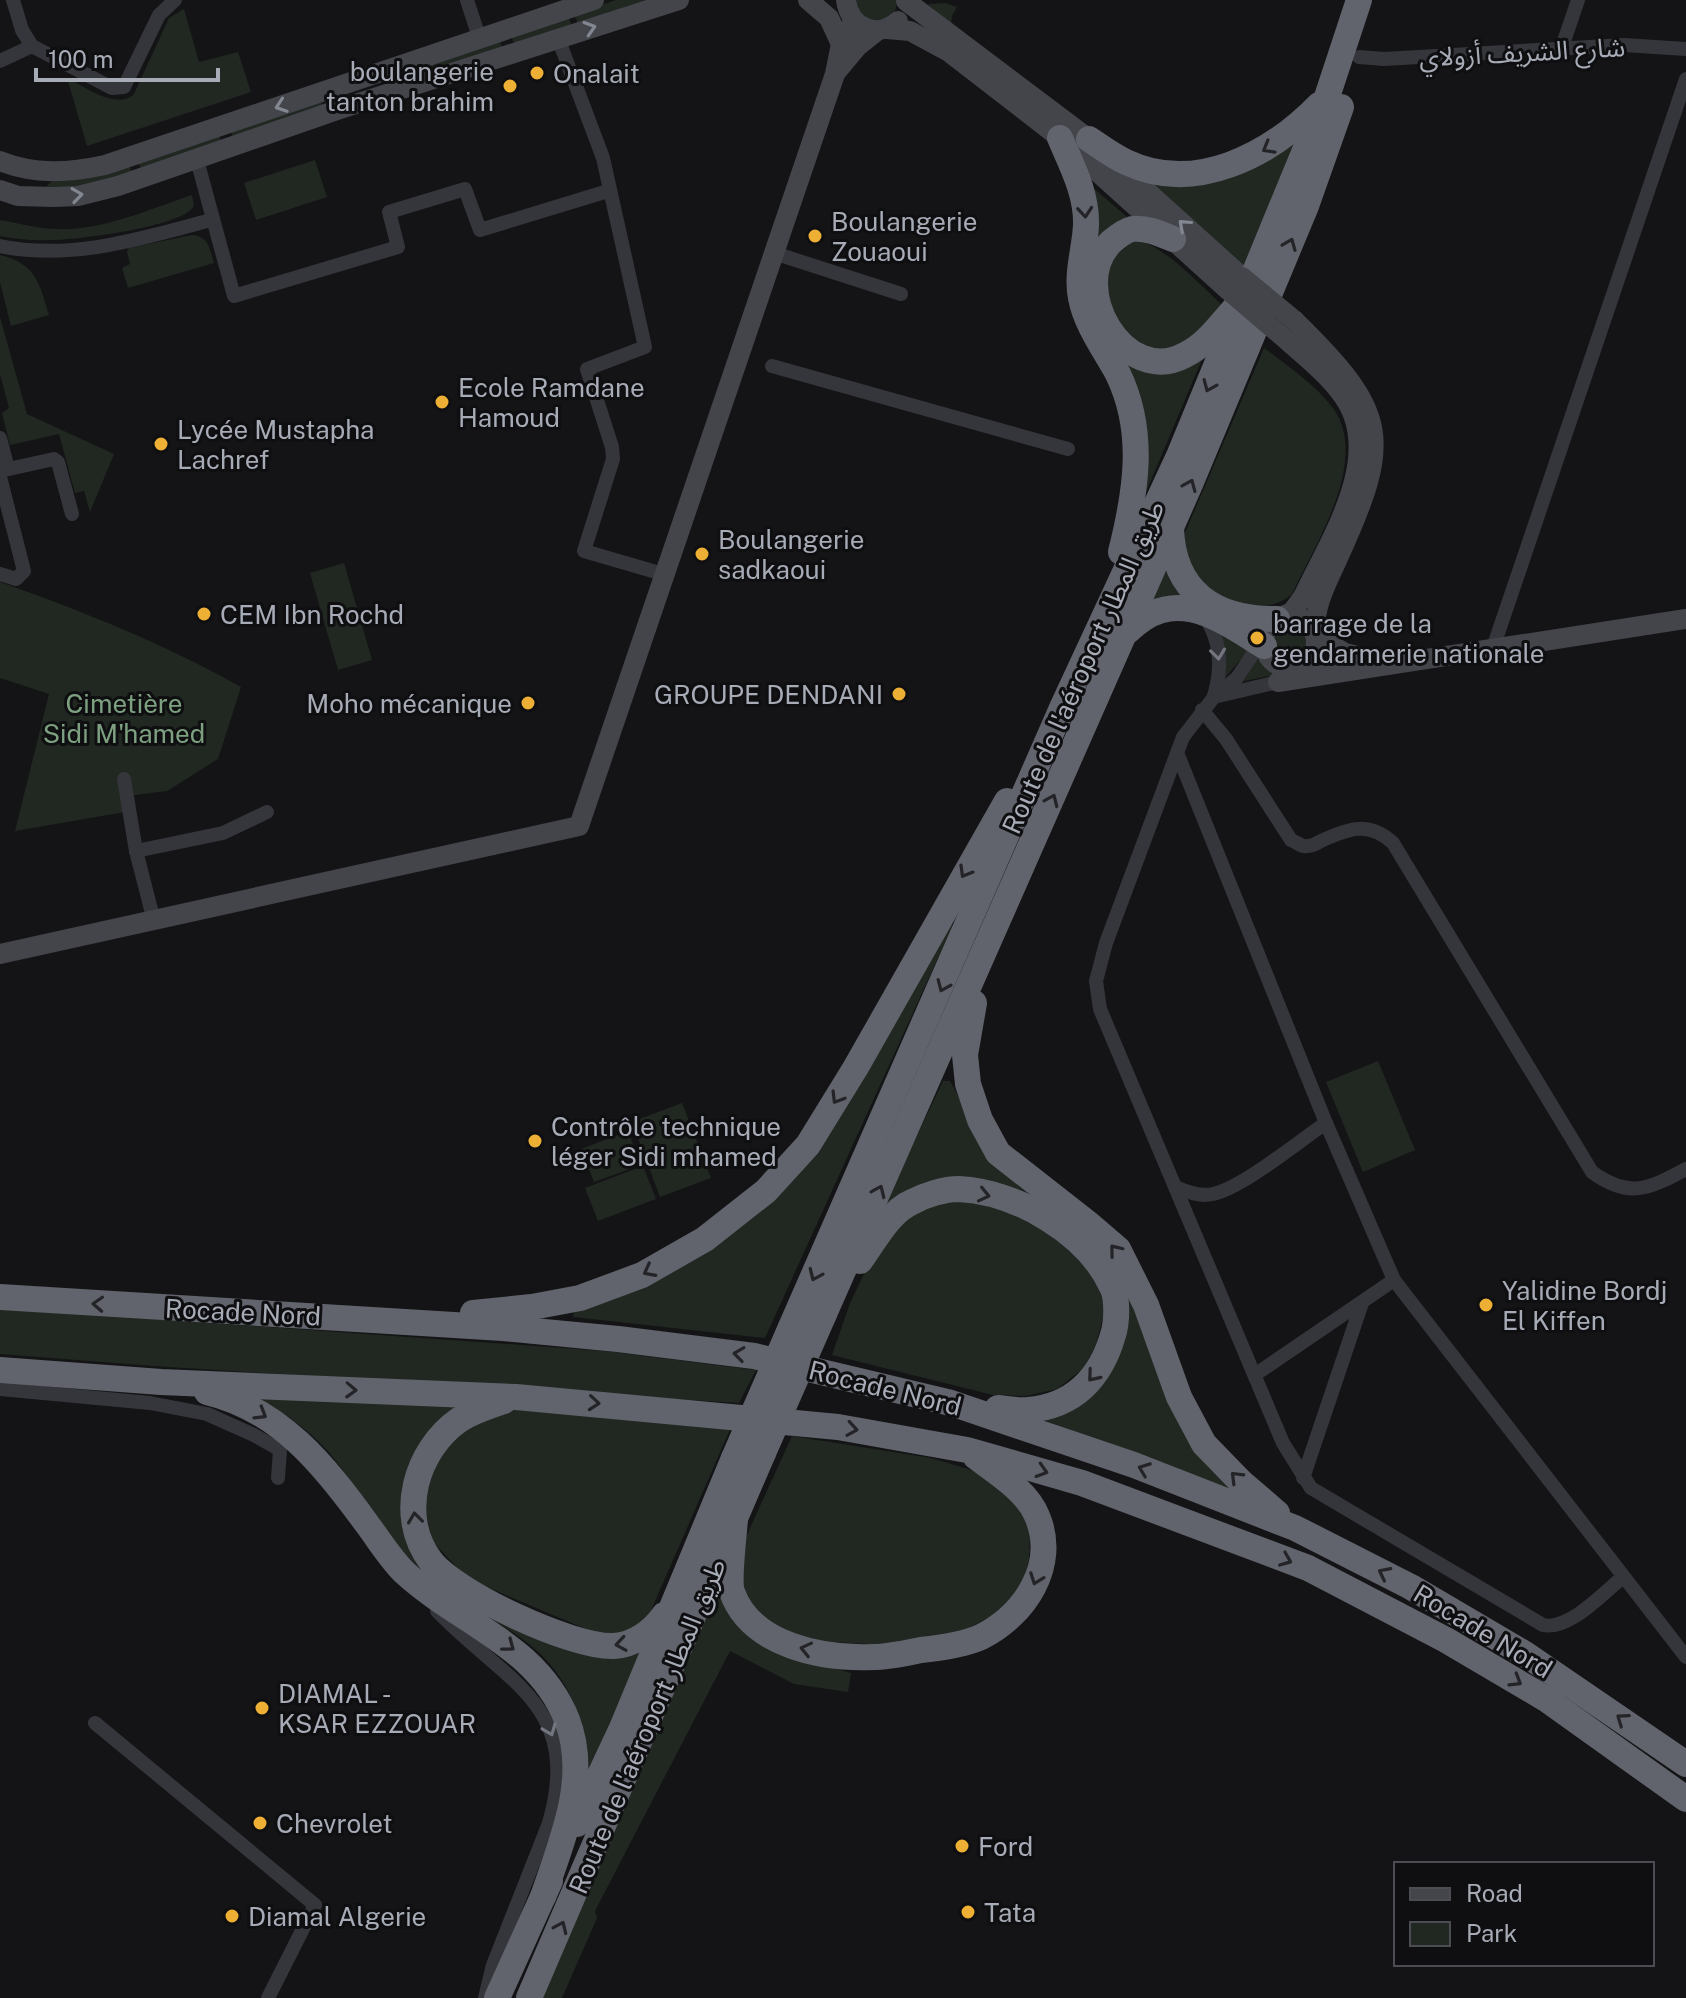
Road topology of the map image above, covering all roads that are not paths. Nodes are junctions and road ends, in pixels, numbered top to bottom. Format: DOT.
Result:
graph roads {
  1 [pos="13,0"];
  2 [pos="175,0"];
  3 [pos="467,0"];
  4 [pos="594,0"];
  5 [pos="808,0"];
  6 [pos="825,0"];
  7 [pos="906,0"];
  8 [pos="1359,0"];
  9 [pos="1378,0"];
  10 [pos="1578,0"];
  11 [pos="669,2"];
  12 [pos="849,10"];
  13 [pos="882,30"];
  14 [pos="479,37"];
  15 [pos="558,38"];
  16 [pos="841,44"];
  17 [pos="32,46"];
  18 [pos="1686,49"];
  19 [pos="1561,50"];
  20 [pos="1359,57"];
  21 [pos="0,61"];
  22 [pos="835,74"];
  23 [pos="1686,79"];
  24 [pos="330,89"];
  25 [pos="1327,97"];
  26 [pos="337,110"];
  27 [pos="1060,138"];
  28 [pos="1089,139"];
  29 [pos="197,160"];
  30 [pos="0,161"];
  31 [pos="38,171"];
  32 [pos="0,190"];
  33 [pos="608,191"];
  34 [pos="34,198"];
  35 [pos="211,220"];
  36 [pos="1173,239"];
  37 [pos="0,246"];
  38 [pos="774,253"];
  39 [pos="1239,286"];
  40 [pos="901,294"];
  41 [pos="772,366"];
  42 [pos="0,438"];
  43 [pos="1068,449"];
  44 [pos="3,472"];
  45 [pos="72,514"];
  46 [pos="1171,528"];
  47 [pos="0,574"];
  48 [pos="663,574"];
  49 [pos="1106,611"];
  50 [pos="1203,613"];
  51 [pos="1686,619"];
  52 [pos="1269,632"];
  53 [pos="1126,633"];
  54 [pos="1315,634"];
  55 [pos="1493,648"];
  56 [pos="1398,664"];
  57 [pos="1290,671"];
  58 [pos="1214,697"];
  59 [pos="1062,708"];
  60 [pos="1202,710"];
  61 [pos="1178,755"];
  62 [pos="124,779"];
  63 [pos="267,812"];
  64 [pos="136,851"];
  65 [pos="154,921"];
  66 [pos="0,954"];
  67 [pos="985,954"];
  68 [pos="1326,1123"];
  69 [pos="1686,1169"];
  70 [pos="1176,1187"];
  71 [pos="1394,1280"];
  72 [pos="0,1297"];
  73 [pos="1362,1303"];
  74 [pos="824,1314"];
  75 [pos="397,1322"];
  76 [pos="0,1370"];
  77 [pos="1256,1374"];
  78 [pos="161,1382"];
  79 [pos="0,1389"];
  80 [pos="516,1397"];
  81 [pos="951,1403"];
  82 [pos="967,1450"];
  83 [pos="278,1478"];
  84 [pos="1303,1478"];
  85 [pos="735,1519"];
  86 [pos="1295,1528"];
  87 [pos="403,1571"];
  88 [pos="1623,1577"];
  89 [pos="678,1595"];
  90 [pos="1686,1657"];
  91 [pos="95,1723"];
  92 [pos="1686,1764"];
  93 [pos="1686,1799"];
  94 [pos="543,1897"];
  95 [pos="268,1998"];
  96 [pos="485,1998"];
  97 [pos="497,1998"];
  98 [pos="529,1998"];
  1 -- 17 [label="street"];
  2 -- 17 [label="street"];
  3 -- 14 [label="street"];
  4 -- 14 [label="main road"];
  5 -- 16 [label="main road"];
  6 -- 12 [label="main road"];
  7 -- 13 [label="main road"];
  7 -- 28 [label="main road"];
  8 -- 25 [label="highway, Route de l'aéroport طريق المطار"];
  9 -- 20 [label="highway, Route de l'aéroport طريق المطار"];
  10 -- 19 [label="street"];
  15 -- 11 [label="main road, one-way"];
  12 -- 13 [label="main road"];
  12 -- 16 [label="main road"];
  13 -- 22 [label="main road"];
  13 -- 27 [label="main road"];
  14 -- 24 [label="main road"];
  15 -- 26 [label="main road"];
  15 -- 33 [label="street"];
  16 -- 22 [label="main road"];
  17 -- 21 [label="street"];
  18 -- 19 [label="street, شارع الشريف أزولاي"];
  19 -- 20 [label="street, شارع الشريف أزولاي"];
  46 -- 20 [label="highway, Route de l'aéroport طريق المطار, one-way"];
  22 -- 38 [label="main road"];
  23 -- 55 [label="street"];
  24 -- 26 [label="main road"];
  24 -- 31 [label="main road, one-way"];
  25 -- 28 [label="highway, one-way"];
  25 -- 39 [label="highway, Route de l'aéroport طريق المطار"];
  26 -- 29 [label="main road"];
  27 -- 36 [label="main road"];
  27 -- 49 [label="highway, one-way"];
  39 -- 28 [label="main road, one-way"];
  34 -- 29 [label="main road, one-way"];
  29 -- 35 [label="street"];
  30 -- 31 [label="main road"];
  31 -- 34 [label="main road"];
  32 -- 34 [label="main road"];
  33 -- 35 [label="street"];
  33 -- 48 [label="street"];
  35 -- 37 [label="street"];
  36 -- 39 [label="main road"];
  36 -- 39 [label="highway"];
  38 -- 40 [label="street"];
  38 -- 48 [label="main road"];
  39 -- 49 [label="highway, Route de l'aéroport طريق المطار, one-way"];
  39 -- 52 [label="main road, bridge"];
  39 -- 54 [label="main road, bridge"];
  41 -- 43 [label="street"];
  42 -- 44 [label="street"];
  44 -- 45 [label="street"];
  44 -- 47 [label="street"];
  46 -- 52 [label="highway"];
  46 -- 53 [label="highway, Route de l'aéroport طريق المطار"];
  48 -- 65 [label="main road"];
  49 -- 59 [label="highway, Route de l'aéroport طريق المطار"];
  50 -- 52 [label="highway"];
  50 -- 53 [label="highway"];
  50 -- 58 [label="street, one-way"];
  51 -- 55 [label="main road"];
  52 -- 54 [label="main road"];
  52 -- 57 [label="main road"];
  52 -- 58 [label="street"];
  67 -- 53 [label="highway, Route de l'aéroport طريق المطار, one-way"];
  54 -- 56 [label="main road"];
  54 -- 57 [label="main road"];
  55 -- 56 [label="main road"];
  56 -- 57 [label="main road"];
  57 -- 58 [label="street"];
  58 -- 60 [label="street"];
  59 -- 75 [label="highway, one-way"];
  59 -- 89 [label="highway, Route de l'aéroport طريق المطار, one-way, bridge"];
  60 -- 61 [label="street"];
  60 -- 69 [label="street"];
  61 -- 68 [label="street"];
  61 -- 70 [label="street"];
  62 -- 64 [label="street"];
  63 -- 64 [label="street"];
  64 -- 65 [label="street"];
  65 -- 66 [label="main road"];
  74 -- 67 [label="highway, Route de l'aéroport طريق المطار, one-way"];
  86 -- 67 [label="highway, one-way"];
  68 -- 70 [label="street"];
  68 -- 71 [label="street"];
  70 -- 77 [label="street"];
  71 -- 73 [label="street"];
  71 -- 88 [label="street"];
  75 -- 72 [label="highway, Rocade Nord, one-way"];
  73 -- 77 [label="street"];
  73 -- 84 [label="street"];
  74 -- 81 [label="highway, one-way"];
  74 -- 85 [label="highway, Route de l'aéroport طريق المطار, bridge"];
  81 -- 75 [label="highway, Rocade Nord, one-way"];
  76 -- 78 [label="highway, Rocade Nord"];
  77 -- 84 [label="street"];
  78 -- 80 [label="highway, Rocade Nord, one-way"];
  78 -- 87 [label="highway, one-way"];
  79 -- 83 [label="street"];
  80 -- 82 [label="highway, Rocade Nord, one-way"];
  89 -- 80 [label="highway, one-way"];
  86 -- 81 [label="highway, Rocade Nord, one-way"];
  82 -- 85 [label="highway, one-way"];
  82 -- 93 [label="highway, Rocade Nord, one-way"];
  84 -- 88 [label="street"];
  98 -- 85 [label="highway, Route de l'aéroport طريق المطار, one-way"];
  92 -- 86 [label="highway, Rocade Nord, one-way"];
  87 -- 94 [label="highway, one-way"];
  87 -- 96 [label="street, one-way"];
  88 -- 90 [label="street"];
  89 -- 94 [label="highway, Route de l'aéroport طريق المطار"];
  91 -- 95 [label="street"];
  94 -- 97 [label="highway, Route de l'aéroport طريق المطار"];
}
